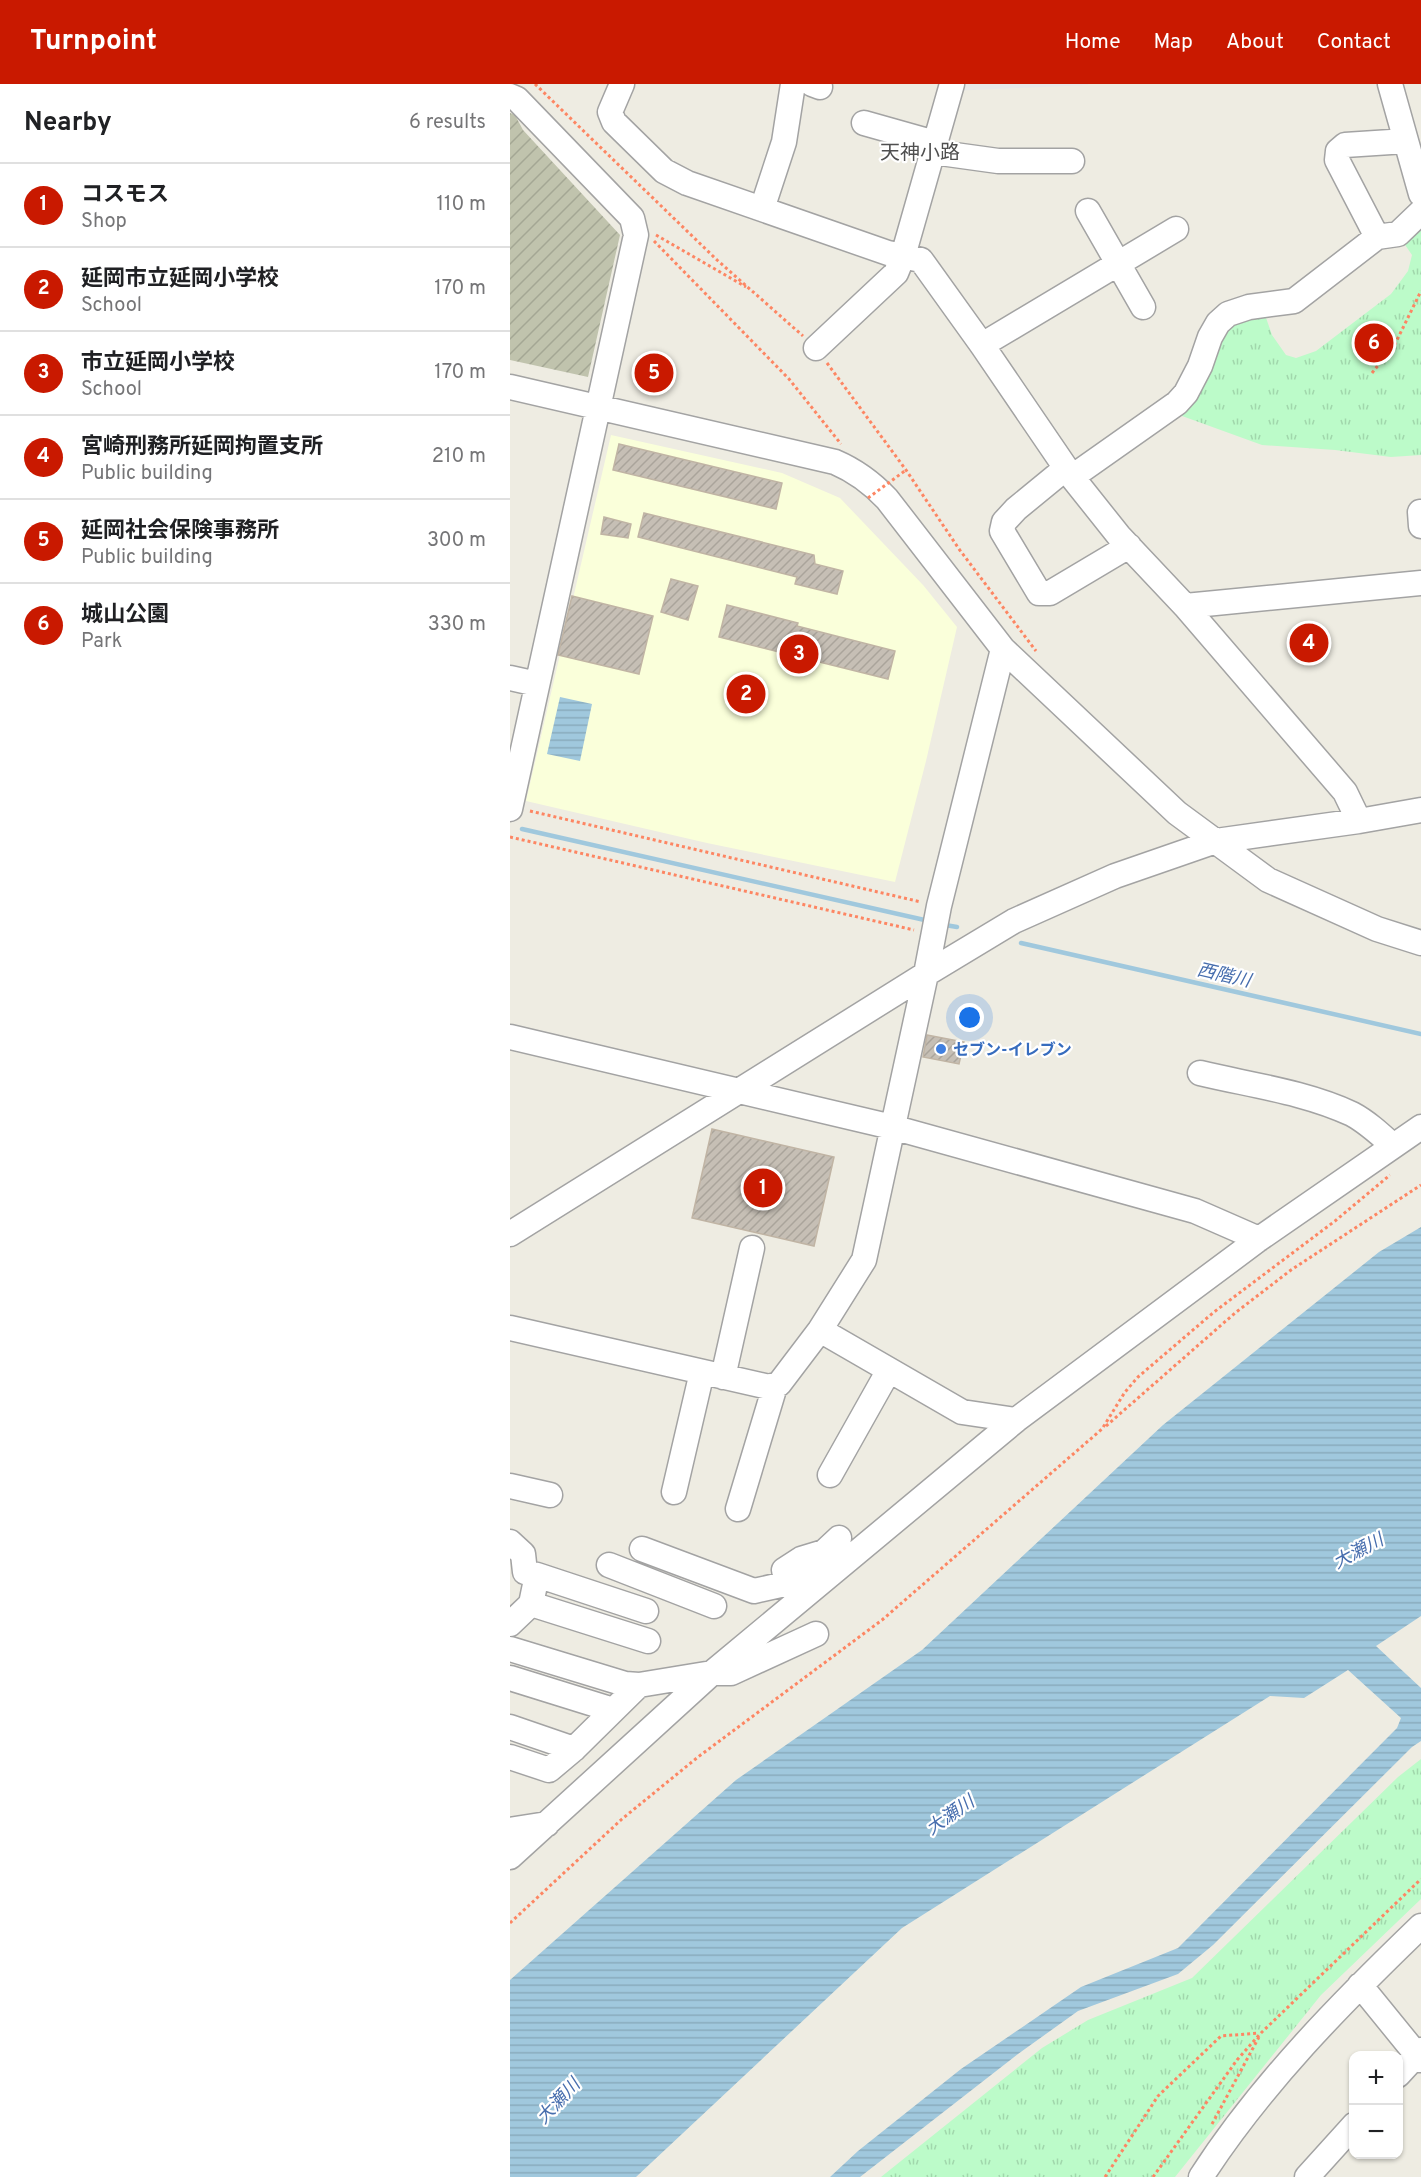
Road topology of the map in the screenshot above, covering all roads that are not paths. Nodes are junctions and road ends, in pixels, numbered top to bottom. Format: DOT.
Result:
graph roads {
  1 [pos="622,84"];
  2 [pos="793,84"];
  3 [pos="952,84"];
  4 [pos="1390,84"];
  5 [pos="510,96"];
  6 [pos="864,123"];
  7 [pos="934,148"];
  8 [pos="1413,152"];
  9 [pos="1072,161"];
  10 [pos="1421,194"];
  11 [pos="762,209"];
  12 [pos="1088,211"];
  13 [pos="1421,212"];
  14 [pos="1176,229"];
  15 [pos="1377,237"];
  16 [pos="903,256"];
  17 [pos="1118,264"];
  18 [pos="1143,307"];
  19 [pos="982,345"];
  20 [pos="816,348"];
  21 [pos="510,387"];
  22 [pos="600,408"];
  23 [pos="1069,473"];
  24 [pos="1129,546"];
  25 [pos="1421,583"];
  26 [pos="1185,606"];
  27 [pos="1003,649"];
  28 [pos="510,678"];
  29 [pos="537,684"];
  30 [pos="510,808"];
  31 [pos="1421,810"];
  32 [pos="1359,821"];
  33 [pos="1216,841"];
  34 [pos="1421,943"];
  35 [pos="926,974"];
  36 [pos="510,1037"];
  37 [pos="1200,1073"];
  38 [pos="740,1091"];
  39 [pos="892,1127"];
  40 [pos="1421,1127"];
  41 [pos="1392,1145"];
  42 [pos="510,1234"];
  43 [pos="1259,1239"];
  44 [pos="752,1248"];
  45 [pos="510,1328"];
  46 [pos="820,1330"];
  47 [pos="889,1370"];
  48 [pos="712,1375"];
  49 [pos="775,1386"];
  50 [pos="1016,1420"];
  51 [pos="830,1475"];
  52 [pos="510,1486"];
  53 [pos="674,1492"];
  54 [pos="550,1495"];
  55 [pos="738,1509"];
  56 [pos="838,1538"];
  57 [pos="510,1542"];
  58 [pos="642,1549"];
  59 [pos="609,1565"];
  60 [pos="832,1571"];
  61 [pos="524,1572"];
  62 [pos="636,1576"];
  63 [pos="767,1589"];
  64 [pos="531,1604"];
  65 [pos="714,1606"];
  66 [pos="510,1623"];
  67 [pos="816,1634"];
  68 [pos="648,1641"];
  69 [pos="510,1649"];
  70 [pos="711,1673"];
  71 [pos="510,1678"];
  72 [pos="639,1685"];
  73 [pos="613,1710"];
  74 [pos="510,1727"];
  75 [pos="574,1749"];
  76 [pos="510,1757"];
  77 [pos="547,1824"];
  78 [pos="510,1830"];
  79 [pos="510,1857"];
  80 [pos="1421,1926"];
  81 [pos="1360,1985"];
  82 [pos="1419,2055"];
  83 [pos="1403,2070"];
  84 [pos="1349,2130"];
  85 [pos="1201,2177"];
  86 [pos="1307,2177"];
  1 -- 11 [label="street"];
  2 -- 11 [label="street"];
  3 -- 7 [label="street"];
  4 -- 8 [label="street"];
  5 -- 22 [label="street"];
  6 -- 7 [label="street"];
  7 -- 9 [label="street"];
  7 -- 16 [label="street"];
  8 -- 10 [label="street"];
  8 -- 15 [label="street"];
  11 -- 16 [label="street"];
  12 -- 17 [label="street"];
  13 -- 15 [label="street"];
  14 -- 17 [label="street"];
  15 -- 23 [label="street"];
  16 -- 19 [label="street"];
  16 -- 20 [label="street"];
  17 -- 18 [label="street"];
  17 -- 19 [label="street"];
  19 -- 23 [label="street"];
  21 -- 22 [label="street"];
  22 -- 27 [label="street"];
  22 -- 29 [label="street"];
  23 -- 24 [label="street"];
  23 -- 24 [label="street"];
  24 -- 26 [label="street"];
  25 -- 26 [label="street"];
  26 -- 32 [label="street"];
  27 -- 33 [label="street"];
  27 -- 35 [label="street"];
  28 -- 29 [label="street"];
  29 -- 30 [label="street"];
  31 -- 32 [label="street"];
  32 -- 33 [label="street"];
  33 -- 34 [label="street"];
  33 -- 35 [label="street"];
  35 -- 38 [label="street"];
  35 -- 39 [label="street"];
  36 -- 38 [label="street"];
  37 -- 41 [label="street"];
  38 -- 39 [label="street"];
  38 -- 42 [label="street"];
  39 -- 43 [label="street"];
  39 -- 46 [label="street"];
  40 -- 41 [label="street"];
  41 -- 43 [label="street"];
  43 -- 50 [label="street"];
  44 -- 48 [label="street"];
  45 -- 48 [label="street"];
  46 -- 47 [label="street"];
  46 -- 49 [label="street"];
  47 -- 50 [label="street"];
  47 -- 51 [label="street"];
  48 -- 49 [label="street"];
  48 -- 53 [label="street"];
  49 -- 55 [label="street"];
  50 -- 60 [label="street"];
  52 -- 54 [label="street"];
  56 -- 63 [label="street"];
  57 -- 61 [label="street"];
  58 -- 63 [label="street"];
  59 -- 62 [label="street"];
  60 -- 63 [label="street"];
  60 -- 70 [label="street"];
  61 -- 62 [label="street"];
  61 -- 64 [label="street"];
  62 -- 65 [label="street"];
  64 -- 66 [label="street"];
  64 -- 68 [label="street"];
  67 -- 70 [label="street"];
  69 -- 72 [label="street"];
  70 -- 72 [label="street"];
  70 -- 77 [label="street"];
  71 -- 73 [label="street"];
  72 -- 73 [label="street"];
  73 -- 75 [label="street"];
  74 -- 75 [label="street"];
  75 -- 76 [label="street"];
  77 -- 78 [label="street"];
  77 -- 79 [label="street"];
  80 -- 81 [label="street"];
  81 -- 82 [label="street"];
  81 -- 85 [label="street"];
  82 -- 83 [label="street"];
  84 -- 86 [label="street"];
}
